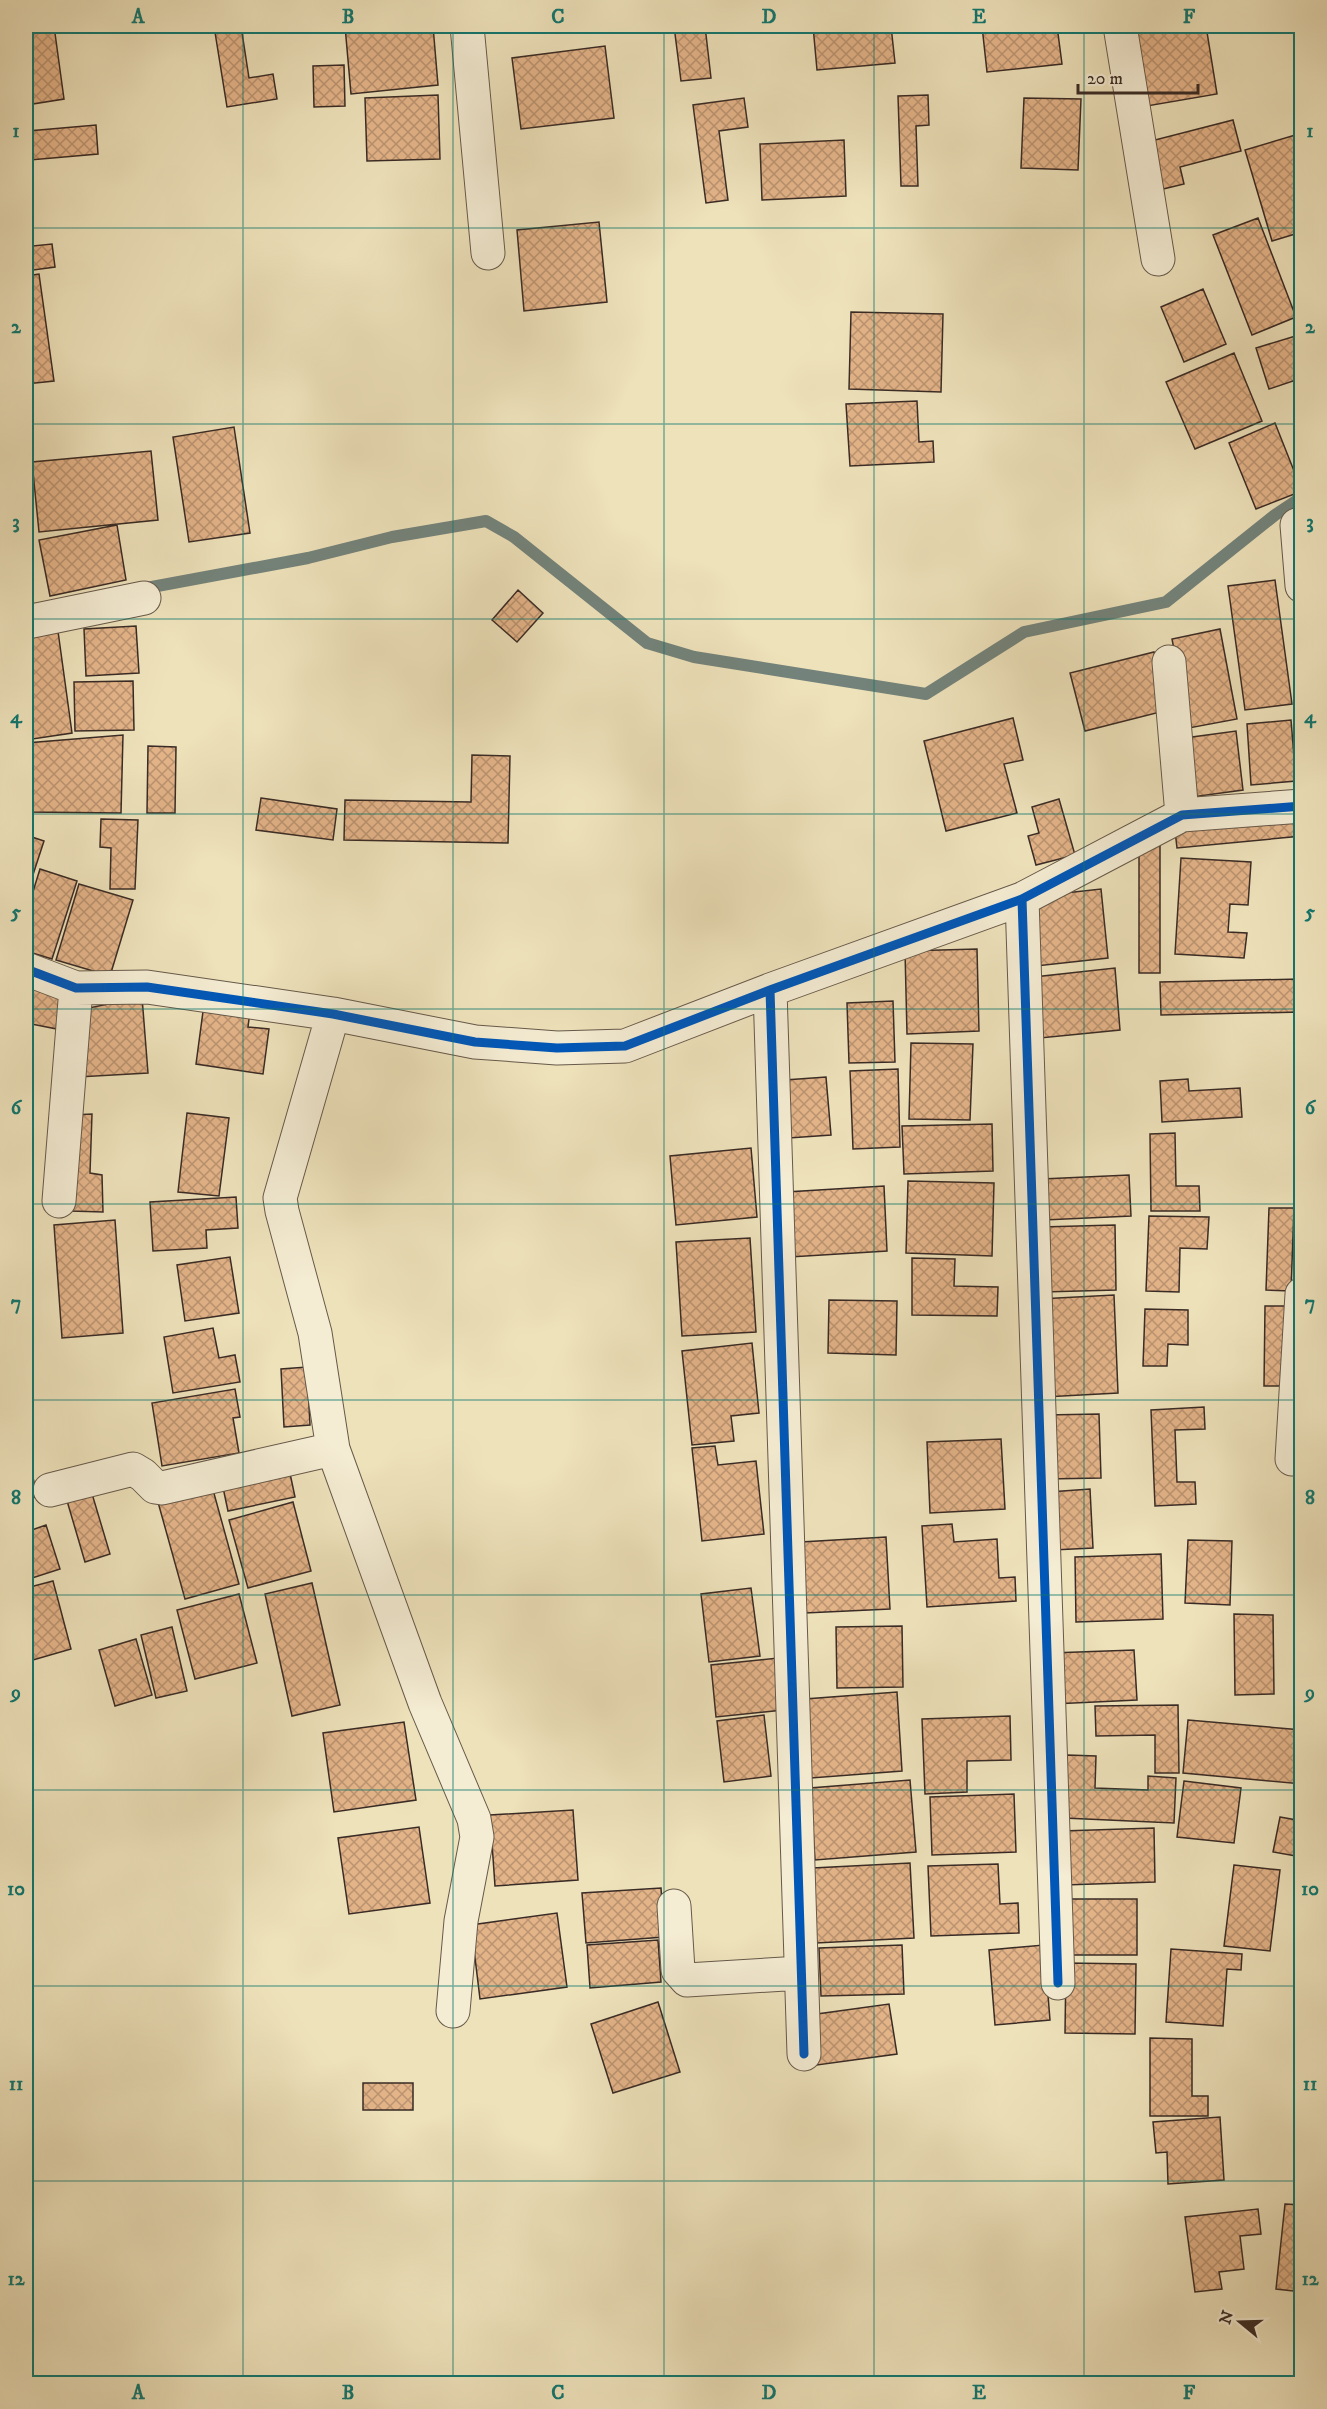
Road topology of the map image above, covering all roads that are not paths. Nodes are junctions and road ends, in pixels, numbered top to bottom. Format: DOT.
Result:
graph roads {
  1 [pos="467,26"];
  2 [pos="1120,26"];
  3 [pos="488,253"];
  4 [pos="1158,259"];
  5 [pos="1297,525"];
  6 [pos="1302,586"];
  7 [pos="144,598"];
  8 [pos="26,618"];
  9 [pos="1169,662"];
  10 [pos="1302,806"];
  11 [pos="1182,815"];
  12 [pos="1022,899"];
  13 [pos="26,969"];
  14 [pos="76,988"];
  15 [pos="770,990"];
  16 [pos="333,1014"];
  17 [pos="59,1201"];
  18 [pos="1302,1294"];
  19 [pos="333,1449"];
  20 [pos="1292,1459"];
  21 [pos="50,1490"];
  22 [pos="674,1906"];
  23 [pos="801,1973"];
  24 [pos="1058,1983"];
  25 [pos="453,2011"];
  26 [pos="804,2054"];
  1 -- 3 [label="street"];
  2 -- 4 [label="street"];
  5 -- 6 [label="street"];
  7 -- 8 [label="street"];
  9 -- 11 [label="street"];
  10 -- 11 [label="street"];
  11 -- 12 [label="street"];
  12 -- 15 [label="street"];
  12 -- 24 [label="street"];
  13 -- 14 [label="street"];
  14 -- 16 [label="street"];
  14 -- 17 [label="street"];
  15 -- 16 [label="street"];
  15 -- 23 [label="street"];
  16 -- 19 [label="street"];
  18 -- 20 [label="street"];
  19 -- 21 [label="street"];
  19 -- 25 [label="street"];
  22 -- 23 [label="street"];
  23 -- 26 [label="street"];
}
